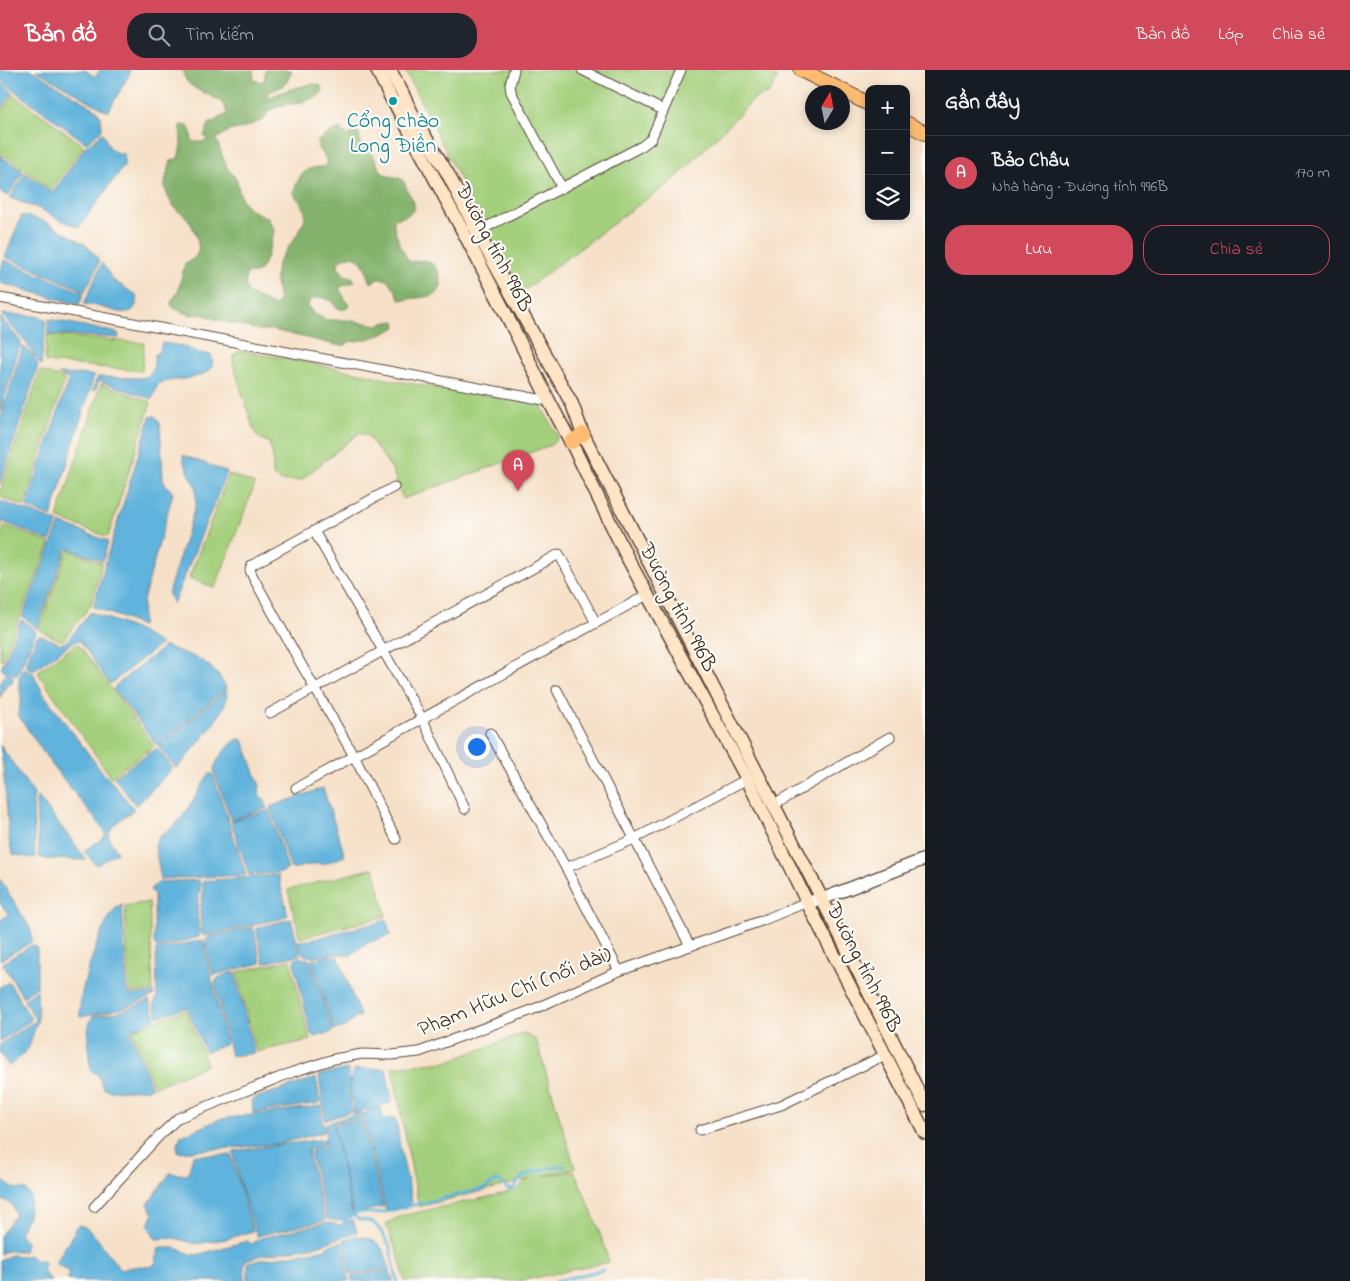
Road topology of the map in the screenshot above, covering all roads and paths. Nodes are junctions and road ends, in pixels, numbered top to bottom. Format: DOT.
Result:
graph roads {
  1 [pos="377,70"];
  2 [pos="392,70"];
  3 [pos="514,70"];
  4 [pos="582,70"];
  5 [pos="681,70"];
  6 [pos="801,70"];
  7 [pos="398,98"];
  8 [pos="865,102"];
  9 [pos="663,110"];
  10 [pos="910,125"];
  11 [pos="925,133"];
  12 [pos="562,188"];
  13 [pos="477,232"];
  14 [pos="0,298"];
  15 [pos="549,401"];
  16 [pos="583,434"];
  17 [pos="571,442"];
  18 [pos="394,487"];
  19 [pos="314,531"];
  20 [pos="647,595"];
  21 [pos="596,623"];
  22 [pos="383,650"];
  23 [pos="315,688"];
  24 [pos="557,690"];
  25 [pos="270,713"];
  26 [pos="422,718"];
  27 [pos="490,733"];
  28 [pos="890,737"];
  29 [pos="354,756"];
  30 [pos="747,779"];
  31 [pos="296,788"];
  32 [pos="774,805"];
  33 [pos="465,809"];
  34 [pos="396,839"];
  35 [pos="634,839"];
  36 [pos="925,859"];
  37 [pos="566,868"];
  38 [pos="822,899"];
  39 [pos="808,902"];
  40 [pos="690,946"];
  41 [pos="619,971"];
  42 [pos="886,1055"];
  43 [pos="925,1105"];
  44 [pos="700,1130"];
  45 [pos="925,1133"];
  46 [pos="94,1207"];
  1 -- 7 [label="main road, Đường tỉnh 996B"];
  2 -- 7 [label="main road, Đường tỉnh 996B"];
  3 -- 12 [label="street"];
  4 -- 9 [label="street"];
  5 -- 9 [label="street"];
  6 -- 8 [label="main road"];
  7 -- 13 [label="main road, Đường tỉnh 996B"];
  7 -- 15 [label="main road, Đường tỉnh 996B"];
  9 -- 12 [label="street"];
  10 -- 11 [label="main road"];
  12 -- 13 [label="street"];
  13 -- 16 [label="main road, Đường tỉnh 996B"];
  14 -- 15 [label="street"];
  15 -- 17 [label="main road, Đường tỉnh 996B"];
  16 -- 17 [label="main road"];
  16 -- 32 [label="main road, Đường tỉnh 996B"];
  17 -- 20 [label="main road, Đường tỉnh 996B"];
  18 -- 19 [label="street"];
  19 -- 22 [label="street"];
  19 -- 23 [label="street"];
  20 -- 21 [label="street"];
  20 -- 30 [label="main road, Đường tỉnh 996B"];
  21 -- 22 [label="street"];
  21 -- 26 [label="street"];
  22 -- 23 [label="street"];
  22 -- 26 [label="street"];
  23 -- 25 [label="street"];
  23 -- 29 [label="street"];
  24 -- 35 [label="street"];
  26 -- 29 [label="street"];
  26 -- 33 [label="street"];
  27 -- 37 [label="street"];
  28 -- 32 [label="street"];
  29 -- 31 [label="street"];
  29 -- 34 [label="street"];
  30 -- 35 [label="street"];
  30 -- 39 [label="main road, Đường tỉnh 996B"];
  32 -- 38 [label="main road, Đường tỉnh 996B"];
  35 -- 37 [label="street"];
  35 -- 40 [label="street"];
  36 -- 38 [label="street"];
  37 -- 41 [label="street"];
  38 -- 39 [label="street"];
  38 -- 43 [label="main road, Đường tỉnh 996B"];
  39 -- 40 [label="street, Phạm Hữu Chí (nối dài)"];
  39 -- 42 [label="main road, Đường tỉnh 996B"];
  40 -- 41 [label="street, Phạm Hữu Chí (nối dài)"];
  41 -- 46 [label="street, Phạm Hữu Chí (nối dài)"];
  42 -- 44 [label="street"];
  42 -- 45 [label="main road, Đường tỉnh 996B"];
}
